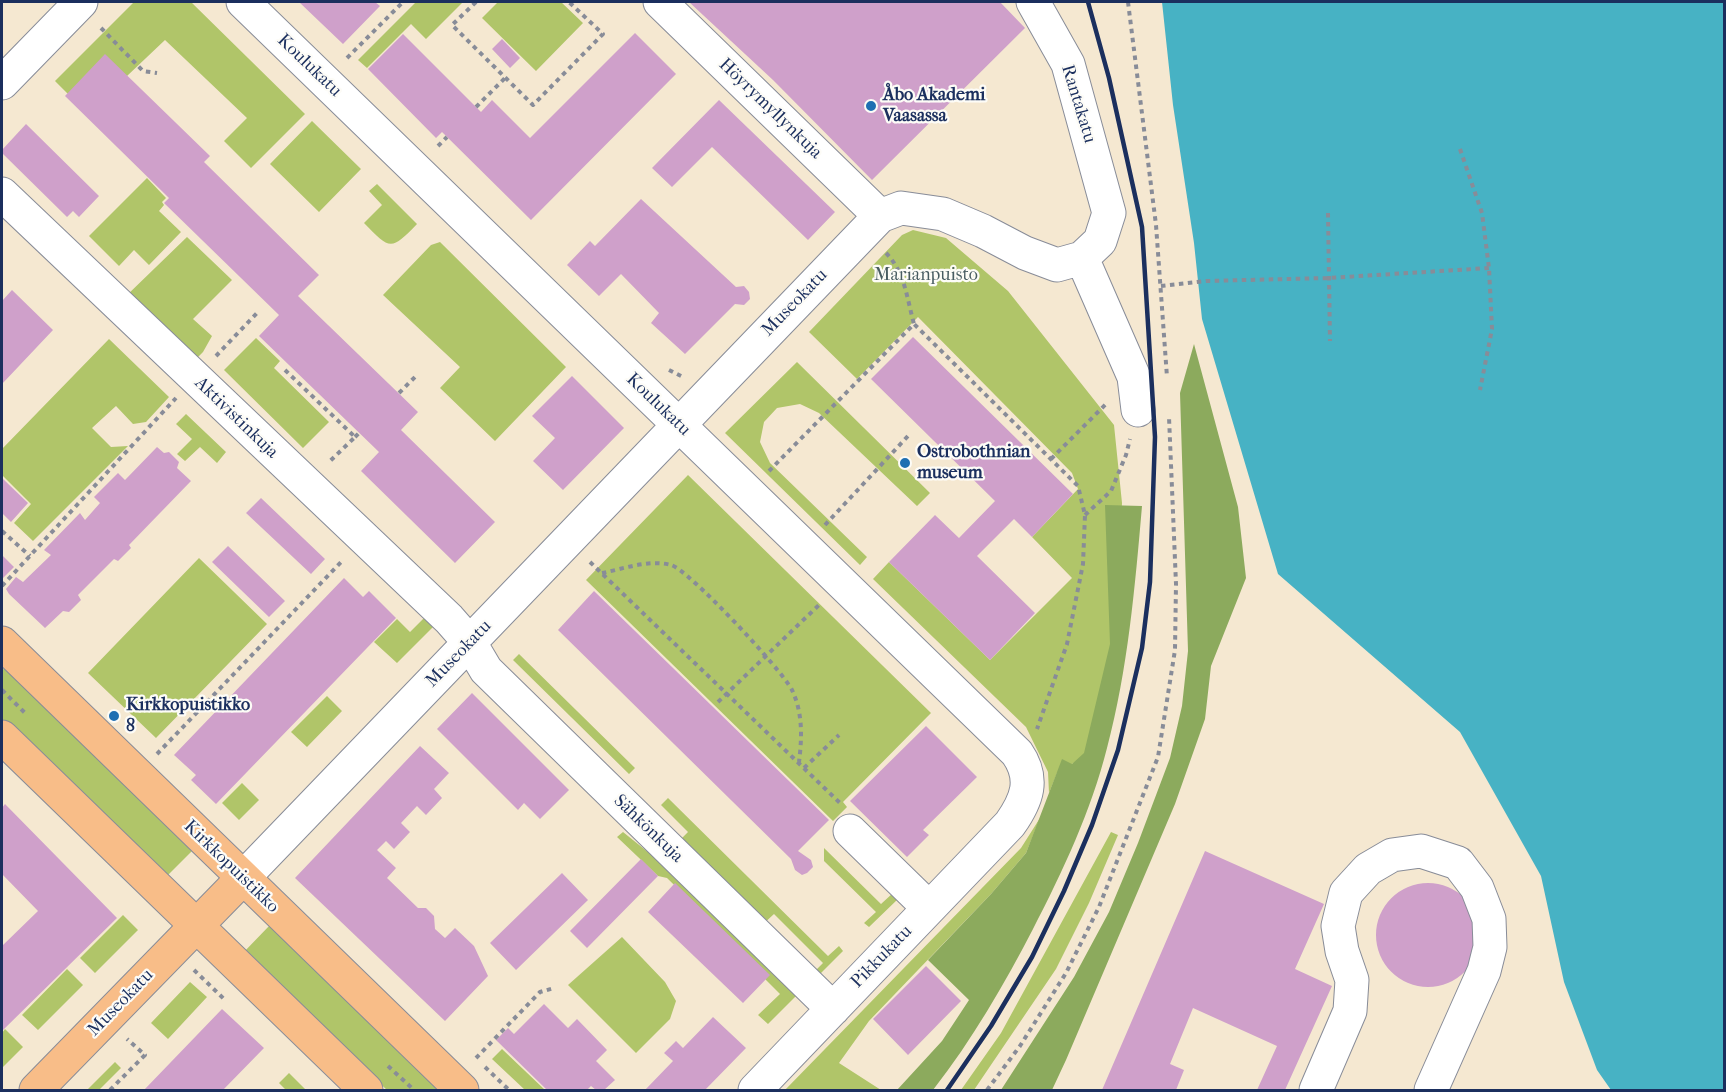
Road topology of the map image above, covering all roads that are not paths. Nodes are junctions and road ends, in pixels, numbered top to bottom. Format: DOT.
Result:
graph roads {
  1 [pos="81,2"];
  2 [pos="243,2"];
  3 [pos="660,2"];
  4 [pos="1033,2"];
  5 [pos="2,82"];
  6 [pos="2,194"];
  7 [pos="880,216"];
  8 [pos="1083,258"];
  9 [pos="1154,412"];
  10 [pos="679,425"];
  11 [pos="2,643"];
  12 [pos="470,643"];
  13 [pos="2,737"];
  14 [pos="1010,824"];
  15 [pos="850,831"];
  16 [pos="243,878"];
  17 [pos="929,908"];
  18 [pos="196,927"];
  19 [pos="833,1009"];
  20 [pos="36,1090"];
  21 [pos="366,1090"];
  22 [pos="462,1090"];
  23 [pos="755,1090"];
  24 [pos="1316,1090"];
  25 [pos="1431,1090"];
  1 -- 5 [label="street"];
  2 -- 10 [label="street, Koulukatu"];
  3 -- 7 [label="street, Höyrymyllynkuja"];
  4 -- 8 [label="street, Rantakatu"];
  6 -- 12 [label="street, Aktivistinkuja"];
  7 -- 8 [label="street"];
  7 -- 10 [label="street, Museokatu"];
  8 -- 9 [label="street"];
  10 -- 12 [label="street, Museokatu"];
  10 -- 14 [label="street, Koulukatu"];
  11 -- 16 [label="main road, Kirkkopuistikko"];
  12 -- 16 [label="street, Museokatu"];
  12 -- 19 [label="street, Sähkönkuja"];
  13 -- 18 [label="main road"];
  14 -- 17 [label="street, Pikkukatu"];
  15 -- 17 [label="street"];
  16 -- 18 [label="main road, Museokatu"];
  16 -- 22 [label="main road, Kirkkopuistikko"];
  17 -- 19 [label="street, Pikkukatu"];
  18 -- 20 [label="main road, Museokatu"];
  18 -- 21 [label="main road"];
  19 -- 23 [label="street, Pikkukatu"];
  24 -- 25 [label="street"];
}
